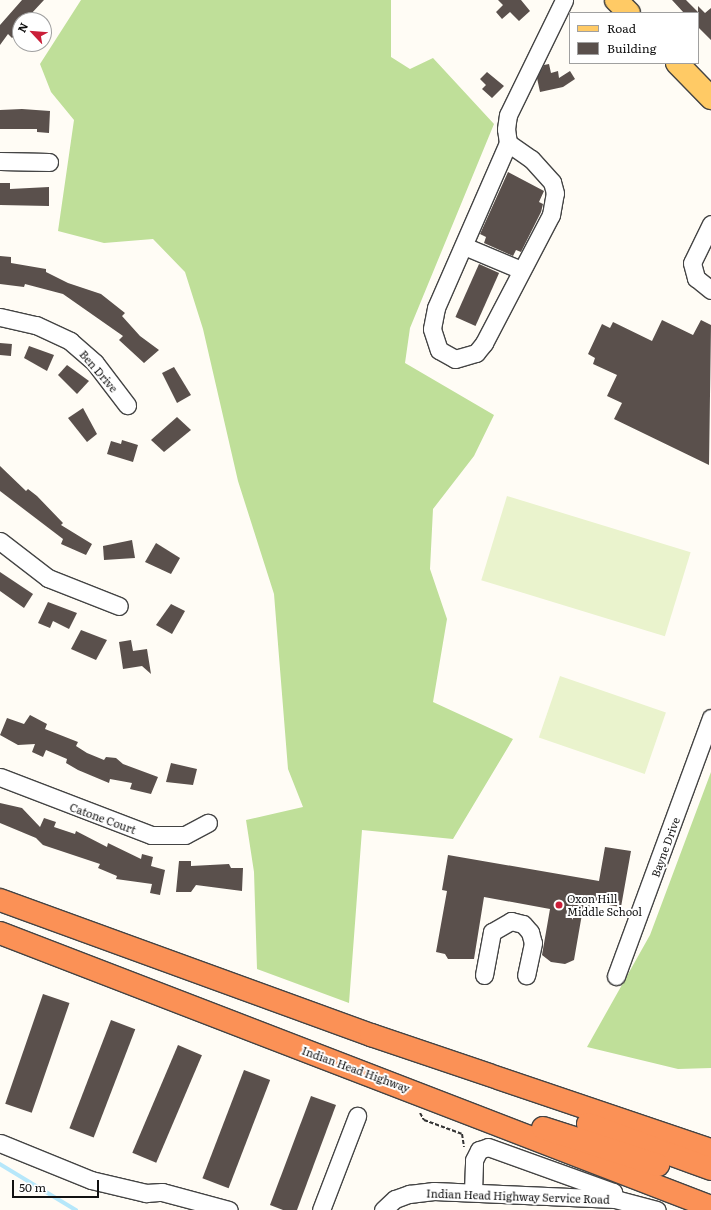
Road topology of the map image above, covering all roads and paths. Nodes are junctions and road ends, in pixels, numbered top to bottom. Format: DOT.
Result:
graph roads {
  1 [pos="564,0"];
  2 [pos="678,64"];
  3 [pos="711,98"];
  4 [pos="508,143"];
  5 [pos="0,161"];
  6 [pos="49,162"];
  7 [pos="711,224"];
  8 [pos="464,246"];
  9 [pos="521,270"];
  10 [pos="711,290"];
  11 [pos="0,317"];
  12 [pos="127,404"];
  13 [pos="0,541"];
  14 [pos="119,606"];
  15 [pos="711,718"];
  16 [pos="0,777"];
  17 [pos="208,823"];
  18 [pos="0,900"];
  19 [pos="0,933"];
  20 [pos="484,975"];
  21 [pos="526,975"];
  22 [pos="616,976"];
  23 [pos="371,1035"];
  24 [pos="426,1095"];
  25 [pos="467,1111"];
  26 [pos="357,1116"];
  27 [pos="0,1143"];
  28 [pos="711,1150"];
  29 [pos="464,1152"];
  30 [pos="711,1169"];
  31 [pos="711,1183"];
  32 [pos="473,1192"];
  33 [pos="615,1199"];
  34 [pos="711,1207"];
  35 [pos="229,1210"];
  36 [pos="321,1210"];
  37 [pos="383,1210"];
  38 [pos="657,1210"];
  1 -- 4 [label="street"];
  2 -- 3 [label="main road"];
  4 -- 8 [label="street"];
  4 -- 9 [label="street"];
  5 -- 6 [label="street"];
  7 -- 10 [label="street"];
  8 -- 9 [label="street"];
  8 -- 9 [label="street"];
  11 -- 12 [label="street, Ben Drive"];
  13 -- 14 [label="street"];
  15 -- 22 [label="street, Bayne Drive"];
  16 -- 17 [label="street, Catone Court"];
  18 -- 23 [label="highway"];
  19 -- 24 [label="highway, Indian Head Highway"];
  20 -- 21 [label="street"];
  23 -- 28 [label="highway"];
  23 -- 30 [label="highway"];
  24 -- 25 [label="highway, Indian Head Highway"];
  24 -- 29 [label="path"];
  25 -- 31 [label="highway"];
  25 -- 34 [label="highway, Indian Head Highway"];
  26 -- 36 [label="street"];
  27 -- 35 [label="street"];
  32 -- 33 [label="street, Indian Head Highway Service Road"];
  32 -- 33 [label="street"];
  32 -- 37 [label="street, Indian Head Highway Service Road"];
  33 -- 38 [label="street, Indian Head Highway Service Road"];
}
